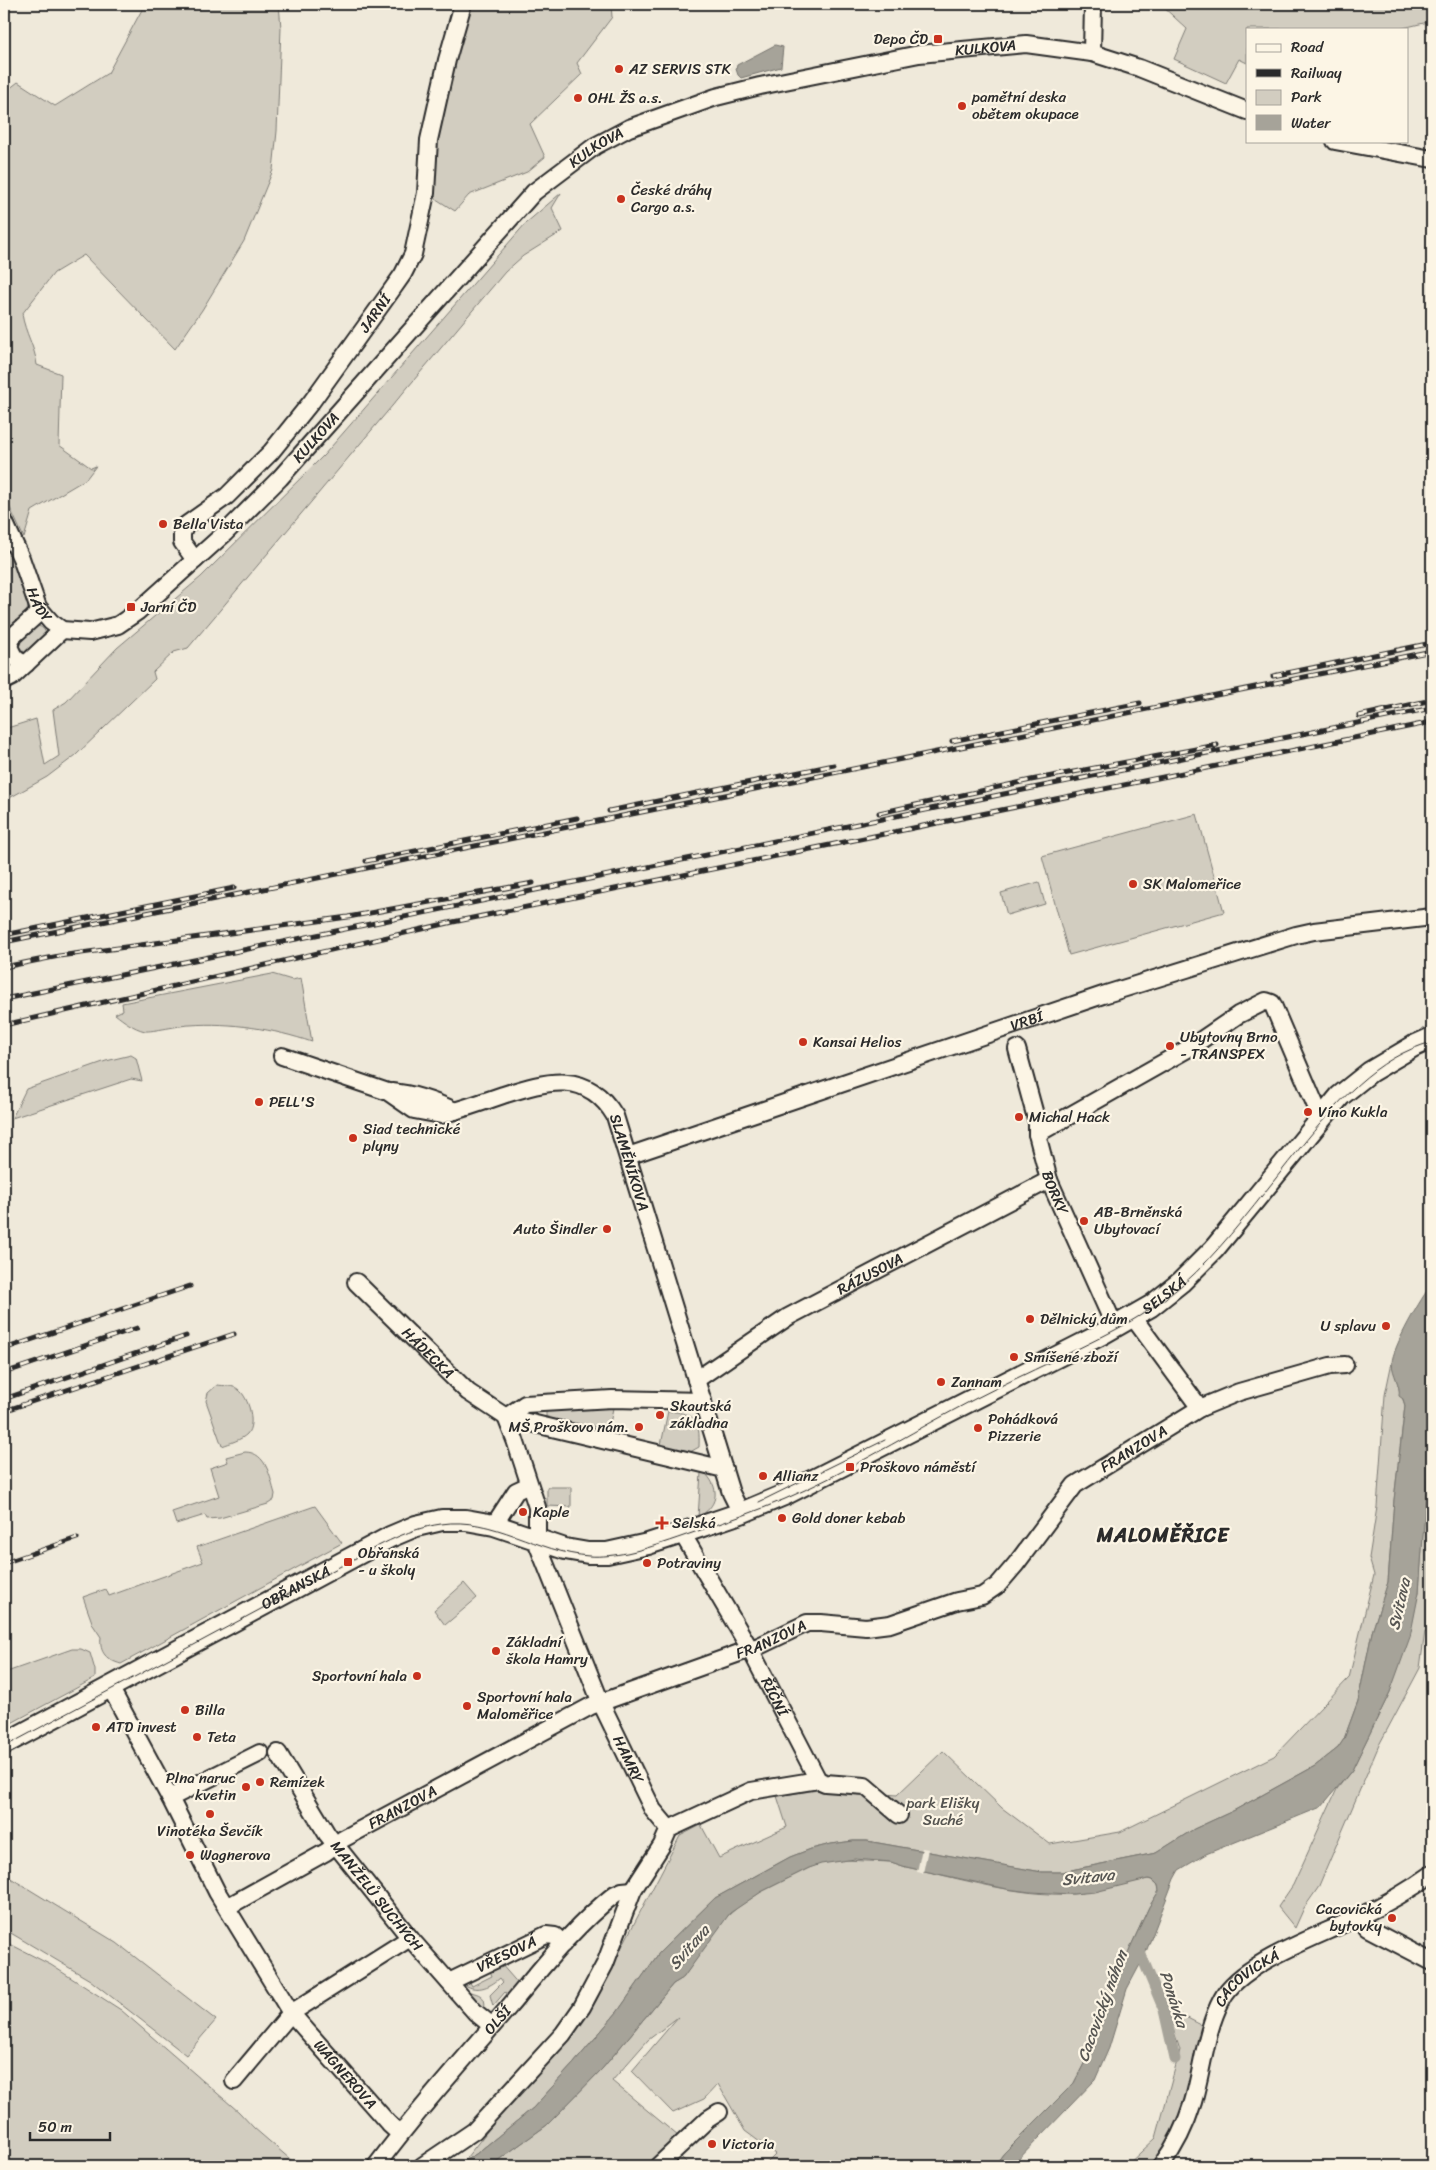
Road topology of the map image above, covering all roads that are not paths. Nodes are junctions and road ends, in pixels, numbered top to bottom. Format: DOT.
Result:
graph roads {
  1 [pos="463,4"];
  2 [pos="1093,4"];
  3 [pos="1092,53"];
  4 [pos="1246,111"];
  5 [pos="1340,142"];
  6 [pos="1432,160"];
  7 [pos="4,521"];
  8 [pos="195,560"];
  9 [pos="41,611"];
  10 [pos="118,625"];
  11 [pos="62,630"];
  12 [pos="26,664"];
  13 [pos="4,681"];
  14 [pos="1432,917"];
  15 [pos="1431,1039"];
  16 [pos="1016,1049"];
  17 [pos="282,1056"];
  18 [pos="1321,1118"];
  19 [pos="1037,1134"];
  20 [pos="628,1156"];
  21 [pos="1049,1180"];
  22 [pos="356,1282"];
  23 [pos="1137,1323"];
  24 [pos="1115,1327"];
  25 [pos="1345,1365"];
  26 [pos="696,1380"];
  27 [pos="703,1401"];
  28 [pos="1200,1408"];
  29 [pos="506,1417"];
  30 [pos="724,1469"];
  31 [pos="529,1484"];
  32 [pos="741,1513"];
  33 [pos="494,1525"];
  34 [pos="682,1533"];
  35 [pos="535,1539"];
  36 [pos="607,1553"];
  37 [pos="750,1649"];
  38 [pos="110,1687"];
  39 [pos="600,1703"];
  40 [pos="4,1744"];
  41 [pos="260,1753"];
  42 [pos="278,1753"];
  43 [pos="818,1780"];
  44 [pos="170,1798"];
  45 [pos="899,1815"];
  46 [pos="669,1829"];
  47 [pos="336,1845"];
  48 [pos="1432,1874"];
  49 [pos="633,1890"];
  50 [pos="227,1907"];
  51 [pos="1360,1917"];
  52 [pos="410,1938"];
  53 [pos="563,1944"];
  54 [pos="1432,1962"];
  55 [pos="449,1982"];
  56 [pos="291,2012"];
  57 [pos="492,2026"];
  58 [pos="234,2081"];
  59 [pos="719,2112"];
  60 [pos="400,2134"];
  61 [pos="376,2166"];
  62 [pos="422,2166"];
  63 [pos="658,2166"];
  64 [pos="1161,2166"];
  1 -- 8 [label="street, JARNÍ"];
  2 -- 3 [label="street"];
  3 -- 4 [label="street, KULKOVA"];
  3 -- 8 [label="street, KULKOVA"];
  5 -- 6 [label="street"];
  7 -- 9 [label="street, HÁDY"];
  8 -- 10 [label="street, KULKOVA"];
  9 -- 11 [label="street, HÁDY"];
  9 -- 12 [label="street"];
  10 -- 11 [label="street, HÁDY"];
  11 -- 12 [label="street"];
  12 -- 13 [label="street"];
  14 -- 20 [label="street, VRBÍ"];
  15 -- 18 [label="main road, SELSKÁ"];
  16 -- 19 [label="street, BORKY"];
  17 -- 20 [label="street, SLAMĚNÍKOVA"];
  18 -- 19 [label="street"];
  18 -- 23 [label="main road, SELSKÁ"];
  19 -- 21 [label="street, BORKY"];
  20 -- 26 [label="street, SLAMĚNÍKOVA"];
  21 -- 24 [label="street, BORKY"];
  21 -- 26 [label="street, RÁZUSOVA"];
  22 -- 29 [label="street, HÁDECKÁ"];
  23 -- 24 [label="main road, SELSKÁ"];
  23 -- 28 [label="street"];
  24 -- 32 [label="main road, SELSKÁ"];
  25 -- 28 [label="street, FRANZOVA"];
  26 -- 27 [label="street"];
  27 -- 29 [label="street"];
  27 -- 30 [label="street"];
  28 -- 37 [label="street, FRANZOVA"];
  29 -- 30 [label="street"];
  29 -- 31 [label="street"];
  30 -- 32 [label="street"];
  31 -- 33 [label="street"];
  31 -- 35 [label="street"];
  32 -- 34 [label="main road, SELSKÁ"];
  33 -- 35 [label="main road, OBŘANSKÁ"];
  33 -- 38 [label="main road, OBŘANSKÁ"];
  34 -- 36 [label="main road, SELSKÁ"];
  34 -- 37 [label="street, ŘÍČNÍ"];
  35 -- 36 [label="main road, OBŘANSKÁ"];
  35 -- 39 [label="street, HAMRY"];
  37 -- 39 [label="street, FRANZOVA"];
  37 -- 43 [label="street, ŘÍČNÍ"];
  38 -- 40 [label="main road, OBŘANSKÁ"];
  38 -- 44 [label="street, WÁGNEROVA"];
  39 -- 46 [label="street, HAMRY"];
  39 -- 47 [label="street, FRANZOVA"];
  41 -- 44 [label="street"];
  42 -- 47 [label="street, MANŽELŮ SUCHÝCH"];
  43 -- 45 [label="street"];
  43 -- 46 [label="street"];
  44 -- 50 [label="street, WÁGNEROVA"];
  46 -- 49 [label="street"];
  47 -- 50 [label="street"];
  47 -- 52 [label="street, MANŽELŮ SUCHÝCH"];
  48 -- 51 [label="street, CACOVICKÁ"];
  49 -- 53 [label="street, OLŠÍ"];
  49 -- 62 [label="street"];
  50 -- 56 [label="street, WÁGNEROVA"];
  51 -- 54 [label="street"];
  51 -- 64 [label="street, CACOVICKÁ"];
  52 -- 55 [label="street, MANŽELŮ SUCHÝCH"];
  52 -- 56 [label="street"];
  53 -- 55 [label="street, VŘESOVÁ"];
  53 -- 57 [label="street, OLŠÍ"];
  55 -- 57 [label="street, MANŽELŮ SUCHÝCH"];
  56 -- 58 [label="street"];
  56 -- 60 [label="street, WÁGNEROVA"];
  57 -- 60 [label="street, OLŠÍ"];
  59 -- 63 [label="street"];
  60 -- 61 [label="street, OLŠÍ"];
}
